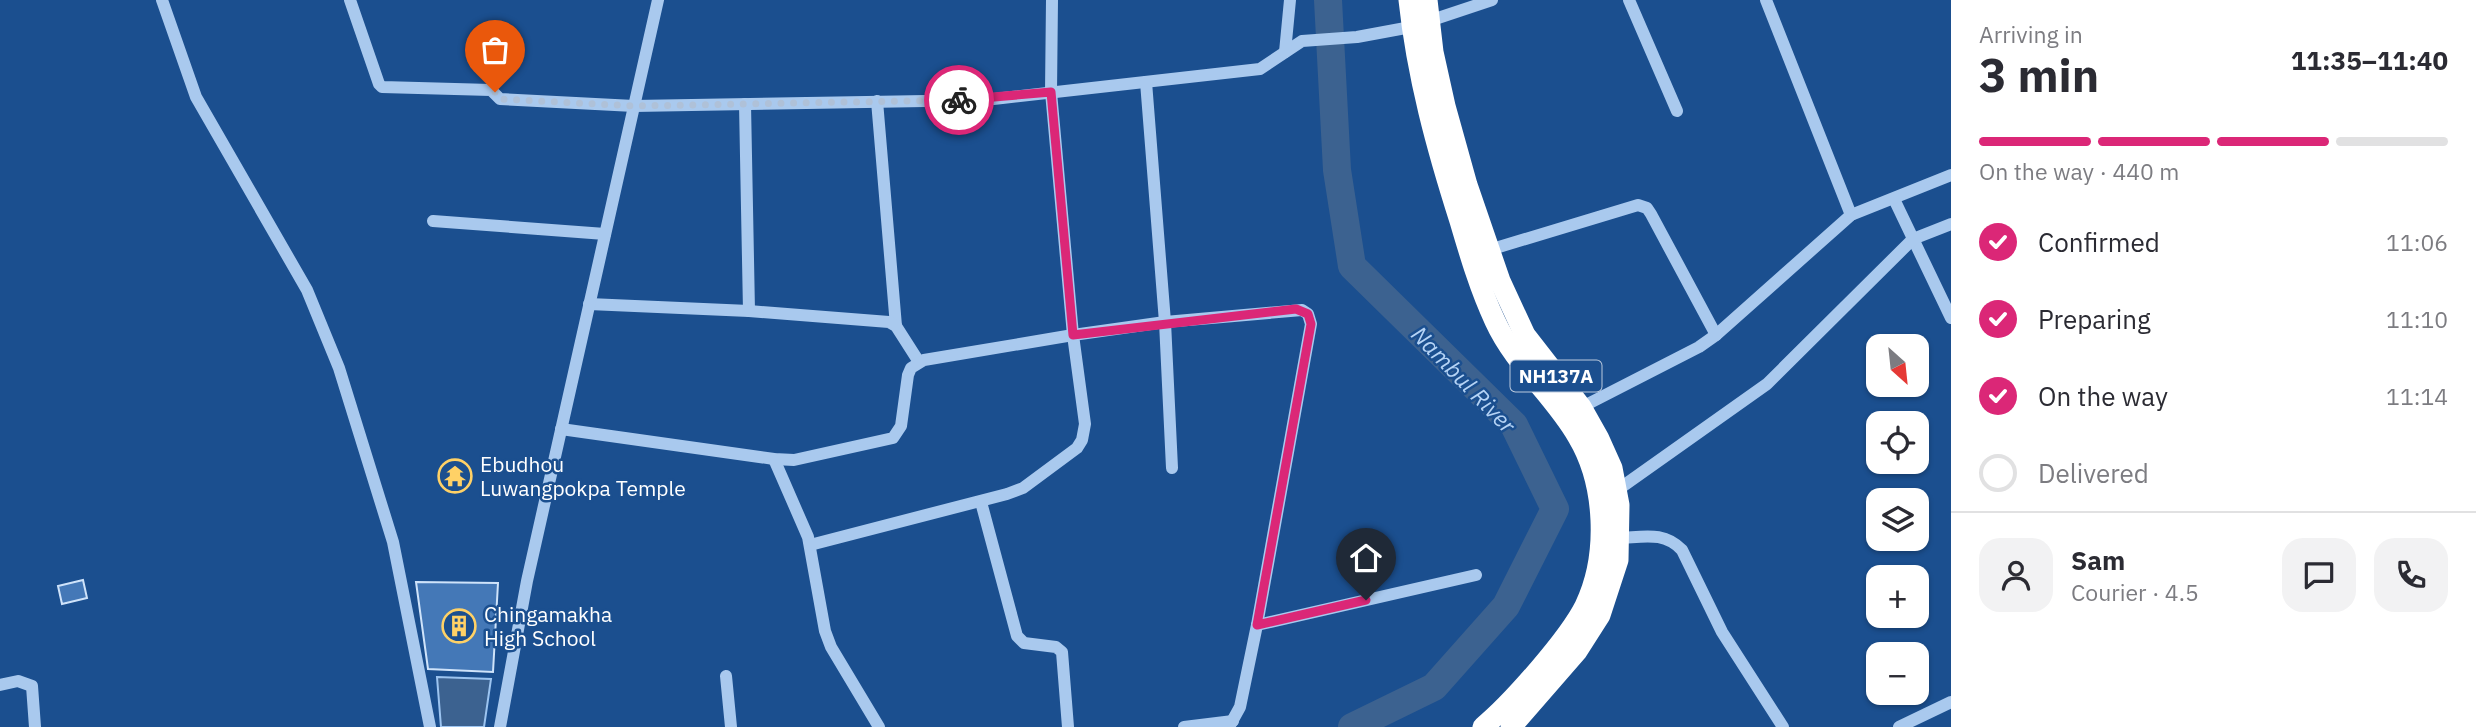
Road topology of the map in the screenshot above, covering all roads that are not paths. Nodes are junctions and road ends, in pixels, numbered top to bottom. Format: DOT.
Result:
graph roads {
  1 [pos="162,0"];
  2 [pos="350,0"];
  3 [pos="658,0"];
  4 [pos="1052,0"];
  5 [pos="1290,0"];
  6 [pos="1409,0"];
  7 [pos="1492,0"];
  8 [pos="1629,0"];
  9 [pos="1766,0"];
  10 [pos="1423,16"];
  11 [pos="1285,52"];
  12 [pos="1146,82"];
  13 [pos="1051,92"];
  14 [pos="877,102"];
  15 [pos="745,104"];
  16 [pos="634,106"];
  17 [pos="1677,111"];
  18 [pos="1951,175"];
  19 [pos="1894,199"];
  20 [pos="1851,215"];
  21 [pos="433,221"];
  22 [pos="1951,224"];
  23 [pos="605,234"];
  24 [pos="1913,239"];
  25 [pos="1489,250"];
  26 [pos="589,304"];
  27 [pos="750,312"];
  28 [pos="1951,318"];
  29 [pos="1165,323"];
  30 [pos="896,326"];
  31 [pos="1073,335"];
  32 [pos="1716,335"];
  33 [pos="919,362"];
  34 [pos="1573,412"];
  35 [pos="561,429"];
  36 [pos="774,459"];
  37 [pos="1172,468"];
  38 [pos="1616,491"];
  39 [pos="981,502"];
  40 [pos="1619,538"];
  41 [pos="810,545"];
  42 [pos="1476,575"];
  43 [pos="1257,625"];
  44 [pos="726,676"];
  45 [pos="0,685"];
  46 [pos="1951,702"];
  47 [pos="1231,724"];
  48 [pos="35,727"];
  49 [pos="430,727"];
  50 [pos="500,727"];
  51 [pos="732,727"];
  52 [pos="879,727"];
  53 [pos="1068,727"];
  54 [pos="1184,727"];
  55 [pos="1483,727"];
  56 [pos="1511,727"];
  57 [pos="1783,727"];
  58 [pos="1899,727"];
  1 -- 49 [label="street"];
  2 -- 16 [label="street"];
  3 -- 16 [label="street"];
  4 -- 13 [label="street"];
  5 -- 11 [label="street"];
  6 -- 10 [label="highway, NH137A"];
  7 -- 10 [label="street"];
  8 -- 17 [label="street"];
  9 -- 20 [label="street"];
  10 -- 11 [label="street"];
  10 -- 25 [label="highway, NH137A"];
  10 -- 34 [label="highway, NH137A"];
  11 -- 12 [label="street"];
  12 -- 13 [label="street"];
  12 -- 29 [label="street"];
  13 -- 14 [label="street"];
  13 -- 31 [label="street"];
  14 -- 15 [label="street"];
  14 -- 30 [label="street"];
  15 -- 16 [label="street"];
  15 -- 27 [label="street"];
  16 -- 23 [label="street"];
  18 -- 19 [label="street"];
  19 -- 20 [label="street"];
  19 -- 24 [label="street"];
  20 -- 32 [label="street"];
  21 -- 23 [label="street"];
  22 -- 24 [label="street"];
  23 -- 26 [label="street"];
  24 -- 28 [label="street"];
  24 -- 38 [label="street"];
  25 -- 32 [label="street"];
  25 -- 34 [label="highway, NH137A"];
  26 -- 27 [label="street"];
  26 -- 35 [label="street"];
  27 -- 30 [label="street"];
  29 -- 31 [label="street"];
  29 -- 37 [label="street"];
  29 -- 43 [label="street"];
  30 -- 33 [label="street"];
  31 -- 33 [label="street"];
  31 -- 39 [label="street"];
  32 -- 34 [label="street"];
  33 -- 36 [label="street"];
  34 -- 38 [label="highway, NH137A"];
  34 -- 55 [label="highway, NH137A"];
  35 -- 36 [label="street"];
  35 -- 50 [label="street"];
  36 -- 41 [label="street"];
  38 -- 40 [label="highway, NH137A"];
  39 -- 41 [label="street"];
  39 -- 53 [label="street"];
  40 -- 56 [label="highway, NH137A"];
  40 -- 57 [label="street"];
  41 -- 52 [label="street"];
  42 -- 43 [label="street"];
  43 -- 47 [label="street"];
  44 -- 51 [label="street"];
  45 -- 48 [label="street"];
  46 -- 58 [label="street"];
  47 -- 54 [label="street"];
}
